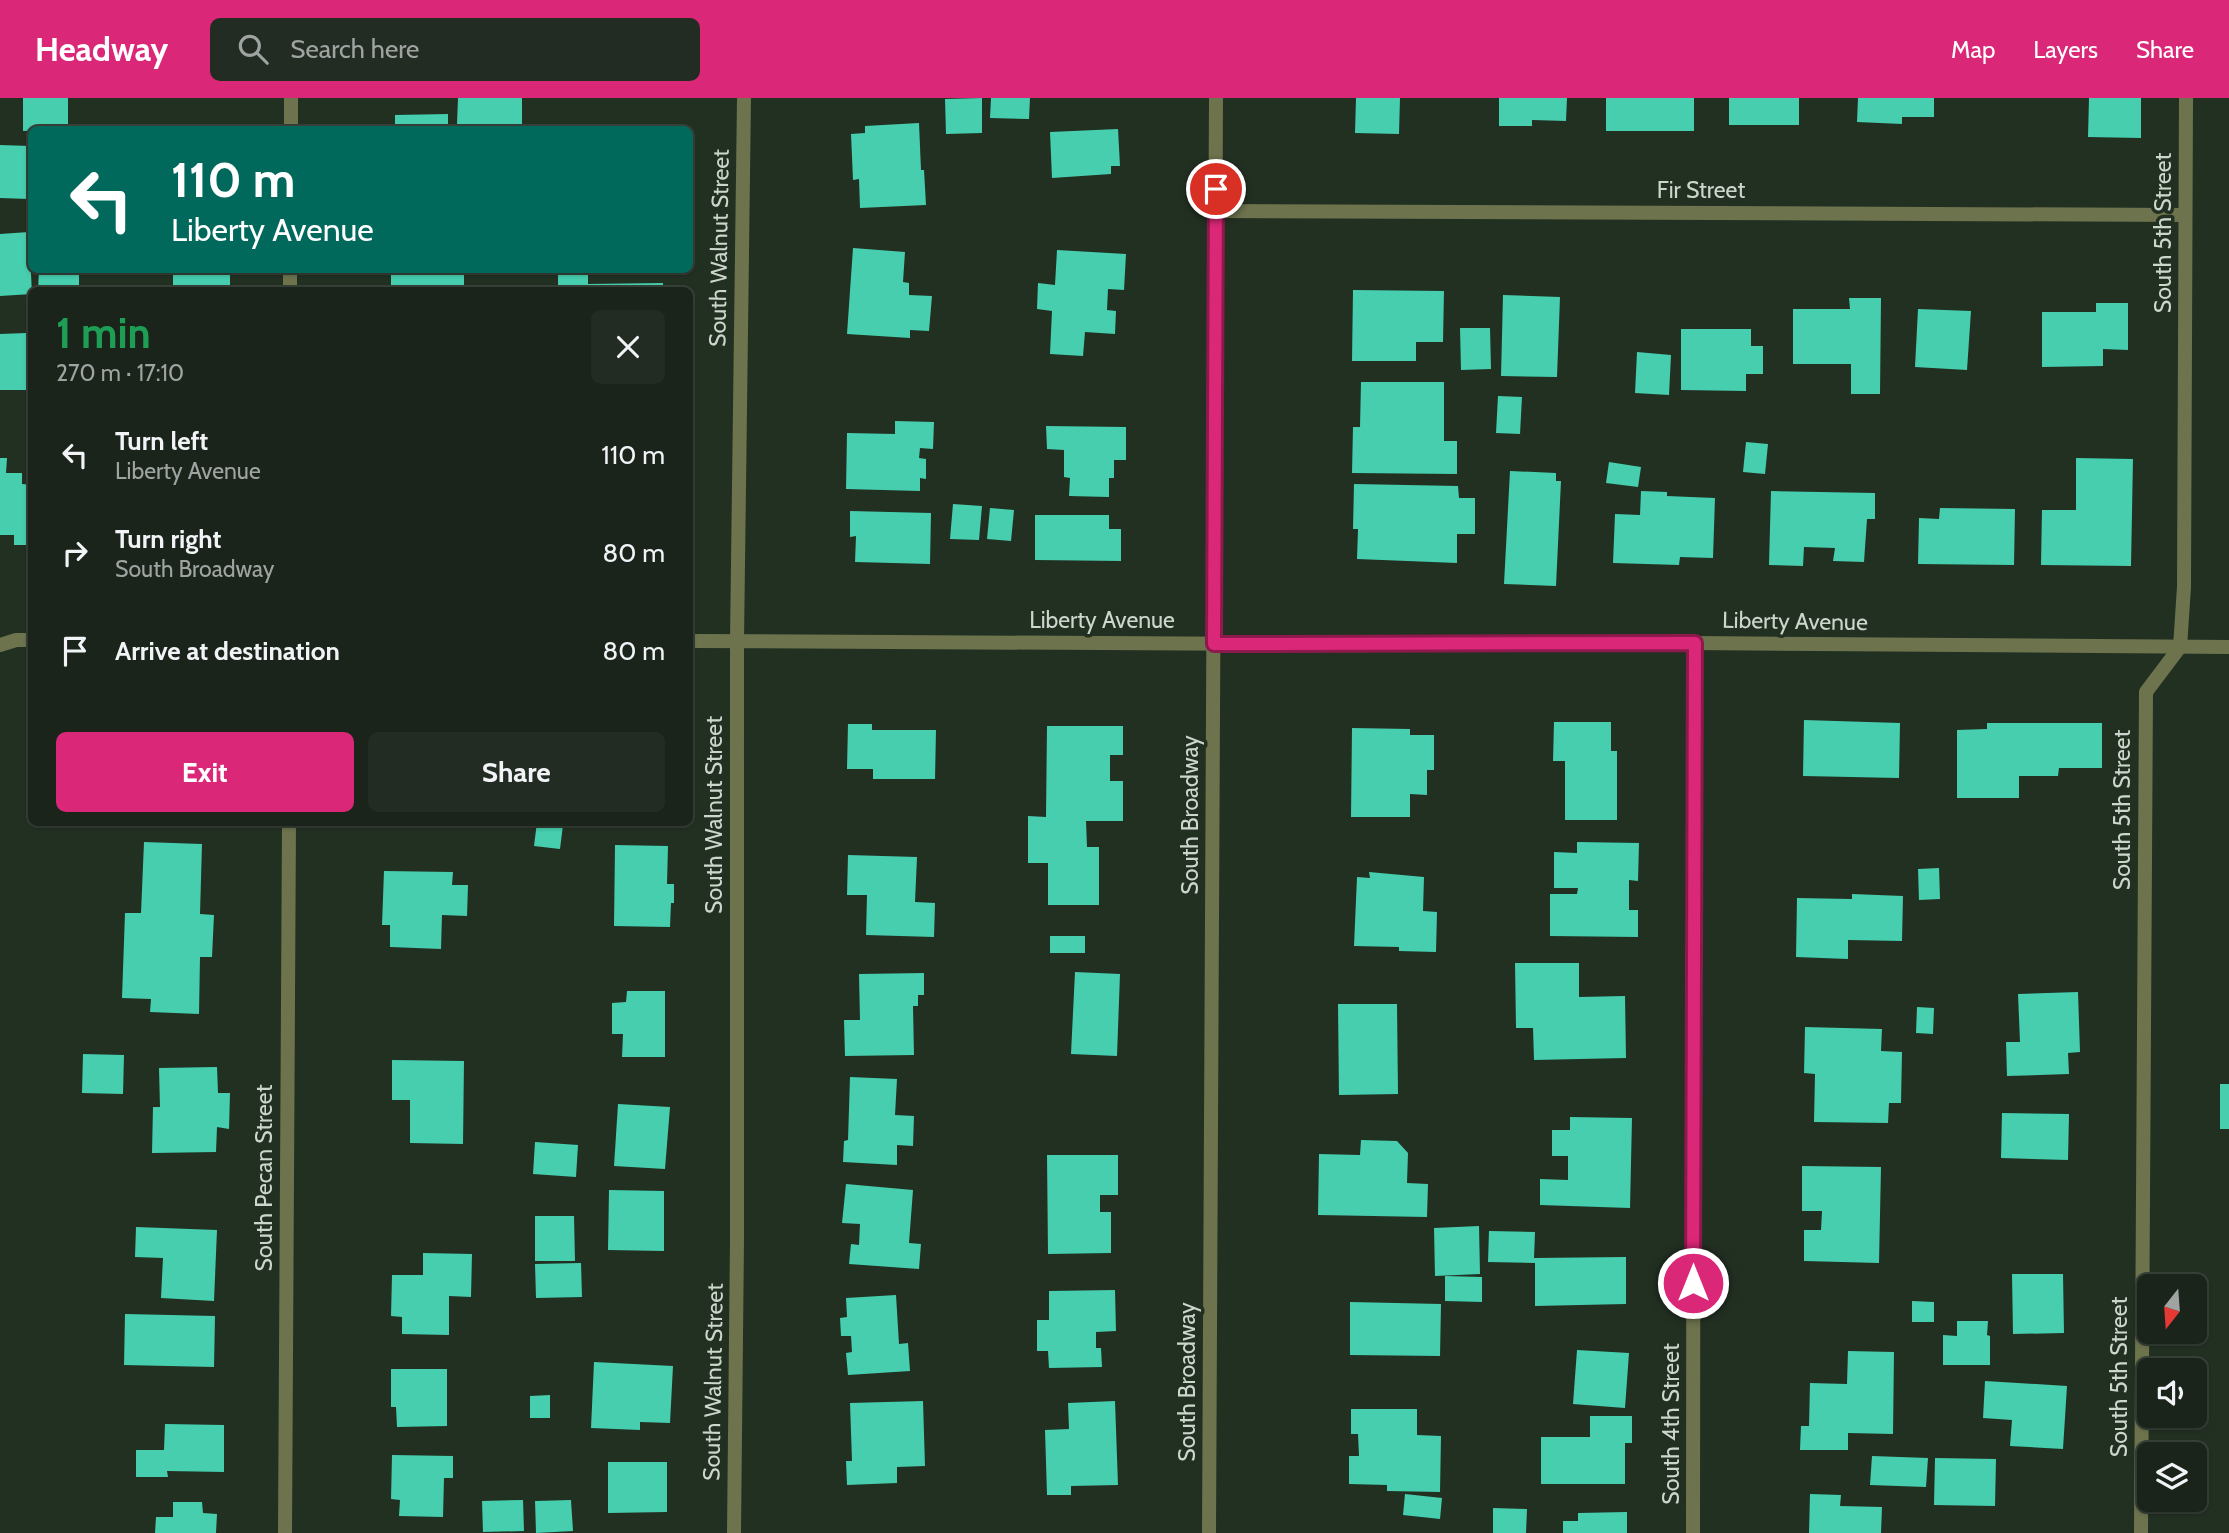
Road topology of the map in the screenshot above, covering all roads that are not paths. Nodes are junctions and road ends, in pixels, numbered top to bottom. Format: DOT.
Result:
graph roads {
  1 [pos="291,98"];
  2 [pos="744,98"];
  3 [pos="1216,98"];
  4 [pos="2186,98"];
  5 [pos="291,126"];
  6 [pos="1216,211"];
  7 [pos="2185,215"];
  8 [pos="28,640"];
  9 [pos="693,641"];
  10 [pos="737,641"];
  11 [pos="1695,643"];
  12 [pos="1214,644"];
  13 [pos="0,645"];
  14 [pos="2180,647"];
  15 [pos="2229,647"];
  16 [pos="289,826"];
  17 [pos="285,1533"];
  18 [pos="734,1533"];
  19 [pos="1209,1533"];
  20 [pos="1693,1533"];
  21 [pos="2141,1533"];
  1 -- 5 [label="street"];
  2 -- 10 [label="street, South Walnut Street"];
  3 -- 6 [label="street, South Broadway"];
  4 -- 7 [label="street, South 5th Street"];
  6 -- 7 [label="street, Fir Street"];
  6 -- 12 [label="street, South Broadway"];
  7 -- 14 [label="street, South 5th Street"];
  8 -- 13 [label="street"];
  9 -- 10 [label="street, Liberty Avenue"];
  10 -- 12 [label="street, Liberty Avenue"];
  10 -- 18 [label="street, South Walnut Street"];
  11 -- 12 [label="street, Liberty Avenue"];
  11 -- 14 [label="street, Liberty Avenue"];
  11 -- 20 [label="street, South 4th Street"];
  12 -- 19 [label="street, South Broadway"];
  14 -- 15 [label="street, Liberty Avenue"];
  14 -- 21 [label="street, South 5th Street"];
  16 -- 17 [label="street, South Pecan Street"];
}
